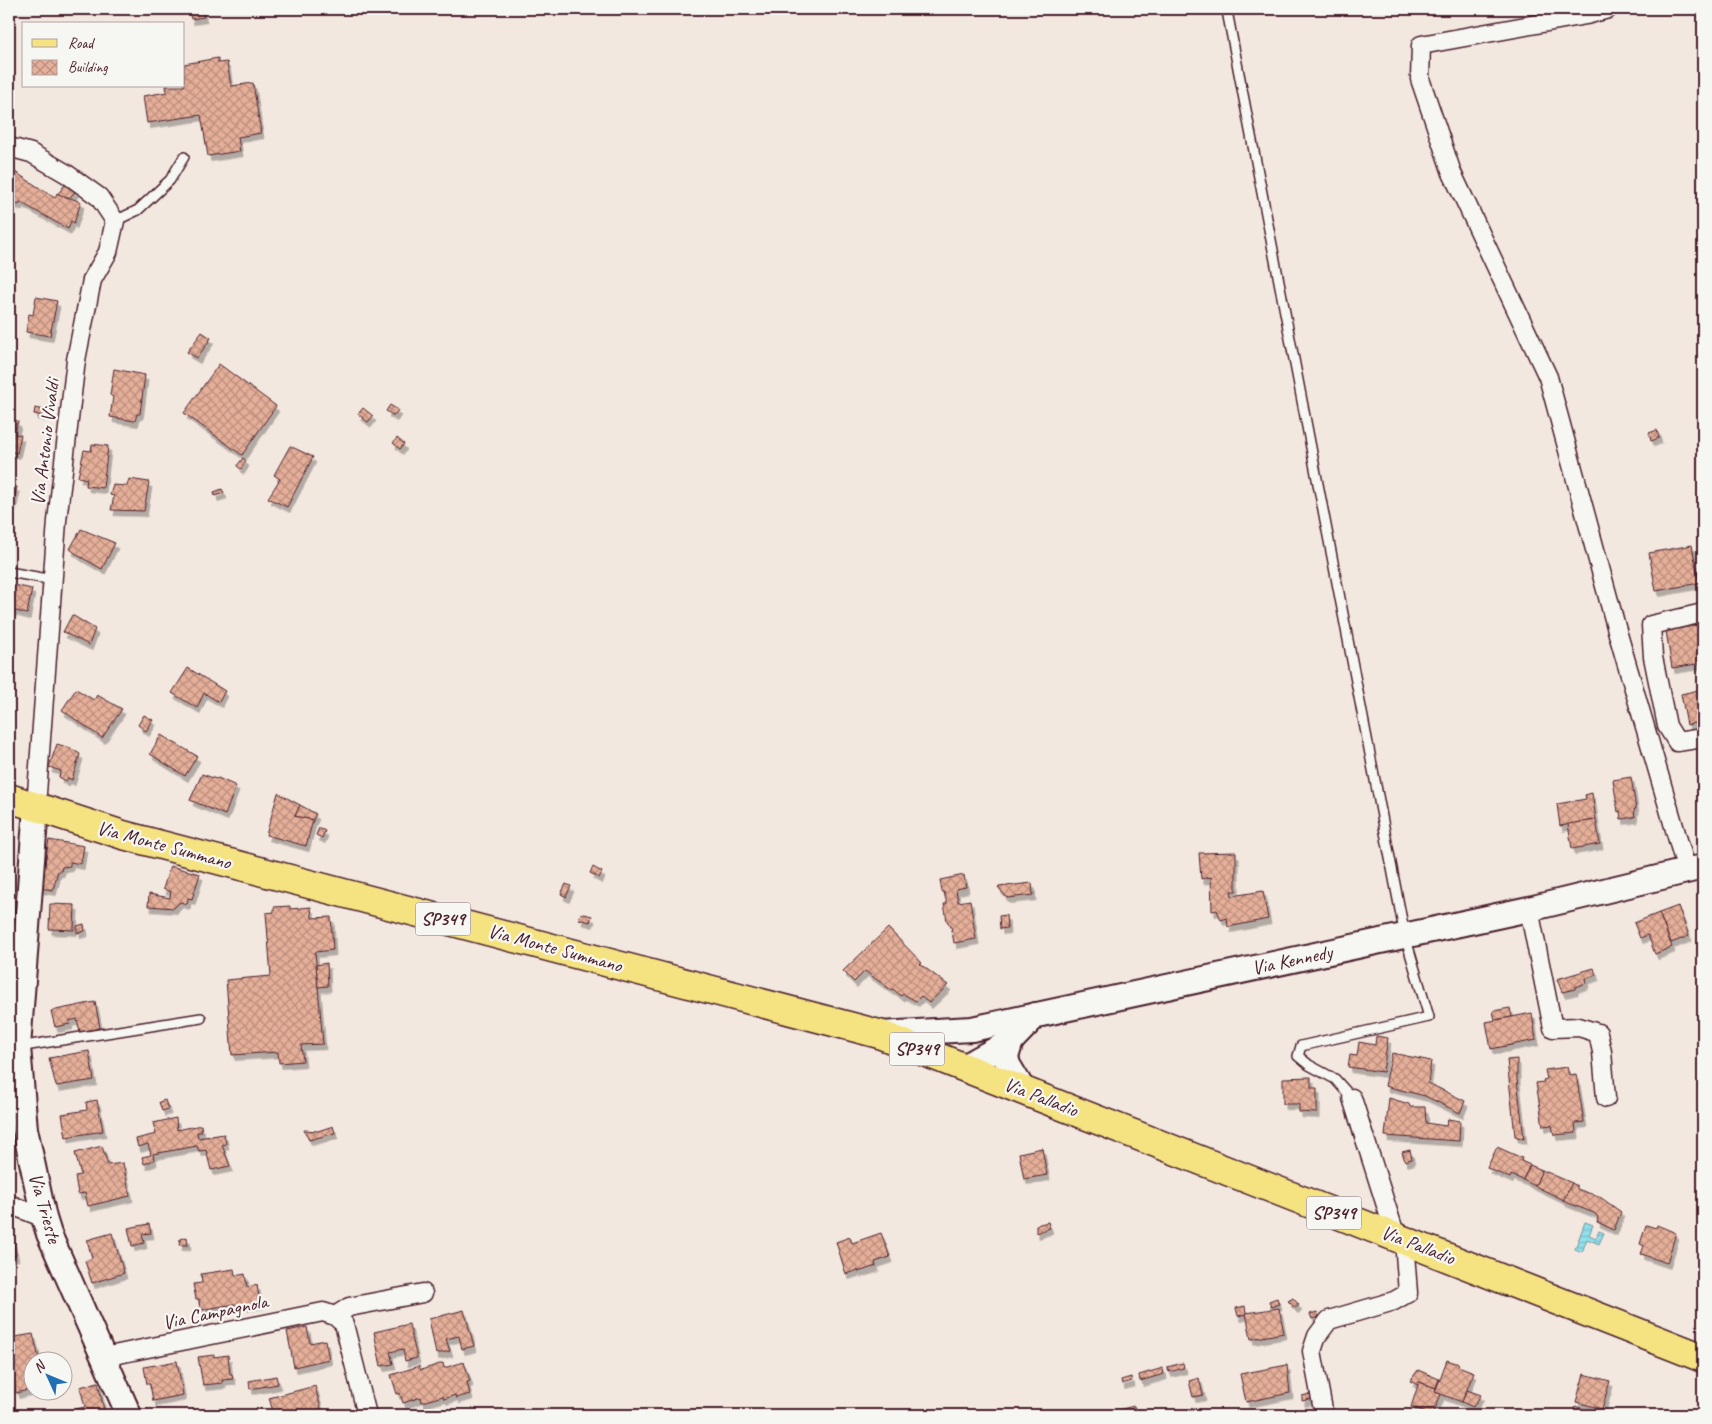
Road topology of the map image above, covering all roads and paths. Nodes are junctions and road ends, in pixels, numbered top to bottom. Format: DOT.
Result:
graph roads {
  1 [pos="1608,9"];
  2 [pos="1227,11"];
  3 [pos="9,147"];
  4 [pos="184,157"];
  5 [pos="115,221"];
  6 [pos="9,572"];
  7 [pos="53,580"];
  8 [pos="1703,613"];
  9 [pos="1703,738"];
  10 [pos="9,798"];
  11 [pos="36,807"];
  12 [pos="1695,869"];
  13 [pos="1529,909"];
  14 [pos="1405,936"];
  15 [pos="1036,1016"];
  16 [pos="201,1018"];
  17 [pos="972,1029"];
  18 [pos="879,1034"];
  19 [pos="1011,1042"];
  20 [pos="18,1047"];
  21 [pos="960,1066"];
  22 [pos="1023,1090"];
  23 [pos="1352,1098"];
  24 [pos="1606,1098"];
  25 [pos="9,1204"];
  26 [pos="44,1218"];
  27 [pos="1400,1238"];
  28 [pos="423,1293"];
  29 [pos="335,1316"];
  30 [pos="104,1357"];
  31 [pos="1703,1358"];
  32 [pos="129,1415"];
  33 [pos="367,1415"];
  34 [pos="1324,1415"];
  1 -- 12 [label="street"];
  2 -- 14 [label="lane"];
  3 -- 5 [label="street"];
  4 -- 5 [label="lane"];
  5 -- 7 [label="street, Via Antonio Vivaldi"];
  6 -- 7 [label="lane"];
  7 -- 11 [label="street, Via Antonio Vivaldi"];
  8 -- 9 [label="street"];
  10 -- 11 [label="main road, Via Monte Summano / SP349"];
  11 -- 18 [label="main road, Via Monte Summano / SP349"];
  11 -- 20 [label="street, Via Trieste"];
  12 -- 13 [label="street, Via Kennedy"];
  13 -- 14 [label="street, Via Kennedy"];
  13 -- 24 [label="street"];
  14 -- 15 [label="street, Via Kennedy"];
  14 -- 23 [label="lane"];
  15 -- 17 [label="street, Via Kennedy"];
  15 -- 19 [label="street"];
  16 -- 20 [label="lane"];
  17 -- 18 [label="street, Via Kennedy"];
  17 -- 21 [label="street"];
  18 -- 21 [label="main road, Via Monte Summano / SP349"];
  19 -- 21 [label="street"];
  19 -- 22 [label="street"];
  20 -- 26 [label="street, Via Trieste"];
  21 -- 22 [label="main road, Via Palladio / SP349"];
  22 -- 27 [label="main road, Via Palladio / SP349"];
  23 -- 27 [label="street"];
  25 -- 26 [label="street"];
  26 -- 30 [label="street, Via Trieste"];
  27 -- 31 [label="main road, Via Palladio / SP349"];
  27 -- 34 [label="street"];
  28 -- 29 [label="street, Via Campagnola"];
  29 -- 30 [label="street, Via Campagnola"];
  29 -- 33 [label="street"];
  30 -- 32 [label="street, Via Trieste"];
}
